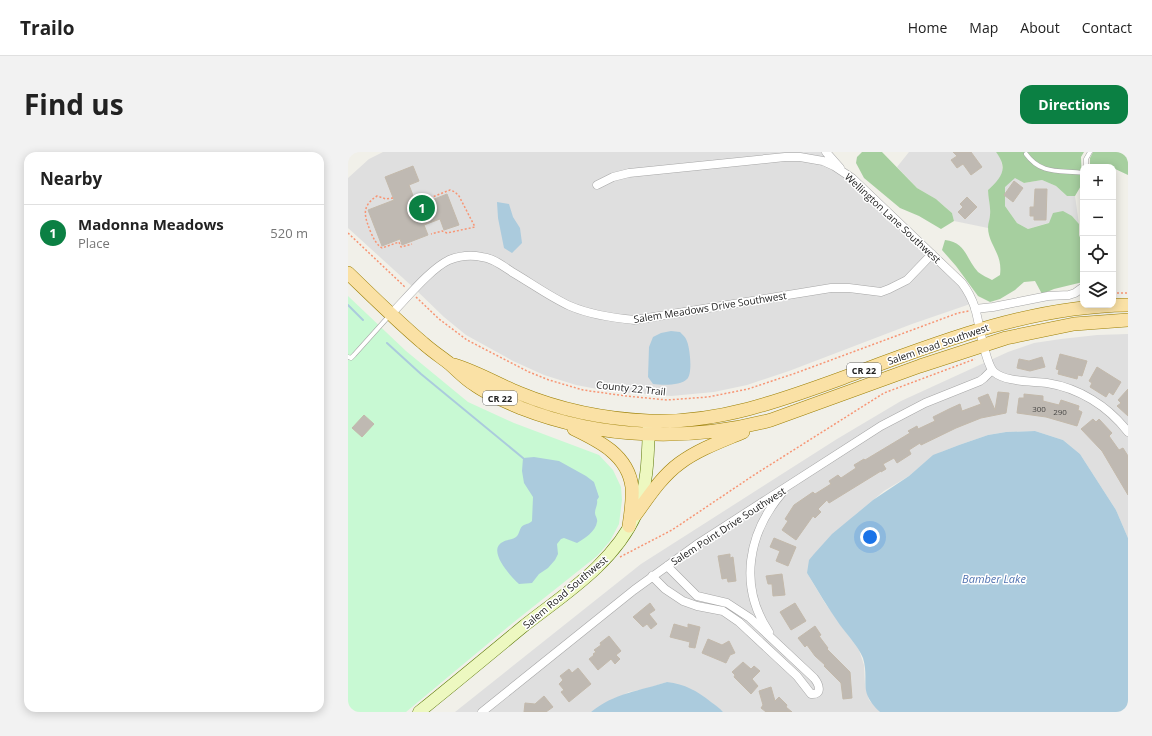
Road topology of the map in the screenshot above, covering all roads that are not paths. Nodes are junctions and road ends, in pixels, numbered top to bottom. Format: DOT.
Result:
graph roads {
  1 [pos="826,152"];
  2 [pos="1090,152"];
  3 [pos="1026,154"];
  4 [pos="1086,164"];
  5 [pos="844,171"];
  6 [pos="1080,173"];
  7 [pos="597,185"];
  8 [pos="932,254"];
  9 [pos="348,273"];
  10 [pos="1080,288"];
  11 [pos="1128,304"];
  12 [pos="975,309"];
  13 [pos="391,314"];
  14 [pos="1128,320"];
  15 [pos="983,341"];
  16 [pos="348,357"];
  17 [pos="450,364"];
  18 [pos="992,370"];
  19 [pos="556,420"];
  20 [pos="771,420"];
  21 [pos="649,421"];
  22 [pos="1128,432"];
  23 [pos="649,435"];
  24 [pos="786,488"];
  25 [pos="636,514"];
  26 [pos="630,526"];
  27 [pos="666,566"];
  28 [pos="652,576"];
  29 [pos="776,642"];
  30 [pos="419,712"];
  31 [pos="482,712"];
  1 -- 5 [label="street"];
  2 -- 4 [label="lane"];
  3 -- 6 [label="lane"];
  5 -- 7 [label="street, Wellington Lane Southwest"];
  5 -- 8 [label="street, Wellington Lane Southwest"];
  8 -- 12 [label="street, Wellington Lane Southwest"];
  8 -- 13 [label="street, Salem Meadows Drive Southwest"];
  9 -- 13 [label="main road, CR 22"];
  10 -- 12 [label="street"];
  11 -- 15 [label="main road, Salem Road Southwest / CR 22"];
  12 -- 15 [label="street, Wellington Lane Southwest"];
  13 -- 16 [label="lane"];
  13 -- 17 [label="main road, CR 22"];
  14 -- 15 [label="main road, Salem Road Southwest / CR 22"];
  15 -- 18 [label="street"];
  15 -- 20 [label="main road, Salem Road Southwest / CR 22"];
  15 -- 21 [label="main road, Salem Road Southwest / CR 22"];
  17 -- 19 [label="main road, CR 22"];
  17 -- 21 [label="main road, CR 22"];
  18 -- 22 [label="street"];
  18 -- 24 [label="street, Salem Point Drive Southwest"];
  19 -- 23 [label="main road, CR 22"];
  19 -- 26 [label="main road"];
  20 -- 23 [label="main road, Salem Road Southwest / CR 22"];
  20 -- 25 [label="main road"];
  21 -- 23 [label="main road, Salem Road Southwest"];
  23 -- 25 [label="main road, Salem Road Southwest"];
  24 -- 27 [label="street, Salem Point Drive Southwest"];
  24 -- 29 [label="street"];
  25 -- 26 [label="main road, Salem Road Southwest"];
  26 -- 30 [label="main road, Salem Road Southwest"];
  27 -- 28 [label="street, Salem Point Drive Southwest"];
  27 -- 29 [label="street"];
  28 -- 29 [label="street"];
  28 -- 31 [label="street, Salem Point Drive Southwest"];
}
